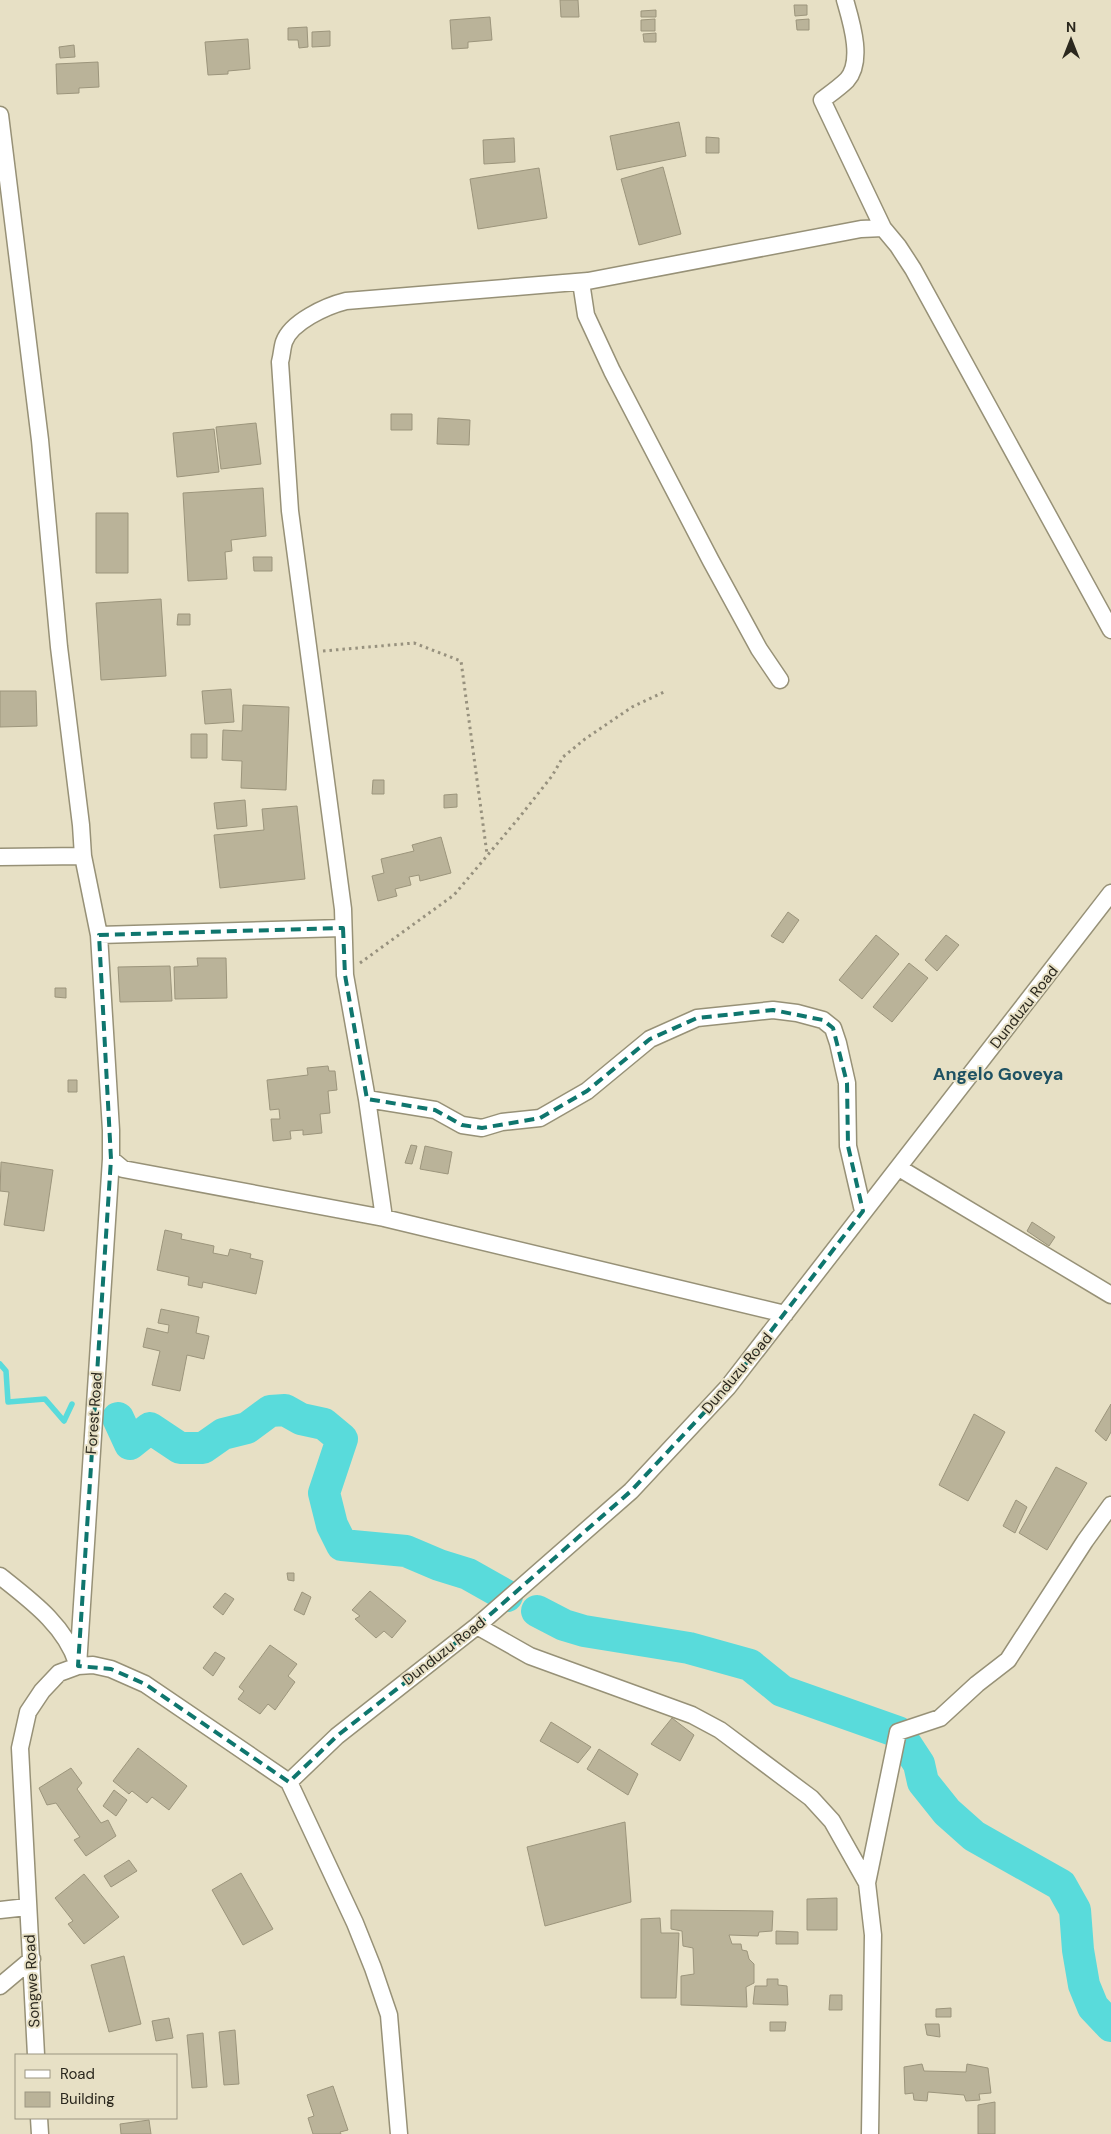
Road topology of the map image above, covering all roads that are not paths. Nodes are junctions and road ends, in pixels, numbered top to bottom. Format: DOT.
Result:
graph roads {
  1 [pos="845,0"];
  2 [pos="0,115"];
  3 [pos="883,228"];
  4 [pos="581,282"];
  5 [pos="1111,630"];
  6 [pos="780,680"];
  7 [pos="83,856"];
  8 [pos="0,857"];
  9 [pos="1111,893"];
  10 [pos="343,928"];
  11 [pos="99,935"];
  12 [pos="367,1100"];
  13 [pos="111,1159"];
  14 [pos="899,1168"];
  15 [pos="862,1211"];
  16 [pos="384,1218"];
  17 [pos="1111,1295"];
  18 [pos="785,1314"];
  19 [pos="1111,1505"];
  20 [pos="0,1576"];
  21 [pos="477,1626"];
  22 [pos="78,1666"];
  23 [pos="289,1782"];
  24 [pos="868,1883"];
  25 [pos="27,1907"];
  26 [pos="0,1910"];
  27 [pos="32,1959"];
  28 [pos="0,1986"];
  29 [pos="36,2054"];
  30 [pos="40,2119"];
  31 [pos="40,2134"];
  32 [pos="399,2134"];
  33 [pos="870,2134"];
  1 -- 3 [label="street"];
  2 -- 7 [label="street, Forest Road"];
  3 -- 4 [label="street"];
  3 -- 5 [label="street"];
  4 -- 6 [label="street"];
  4 -- 10 [label="street"];
  7 -- 8 [label="street"];
  7 -- 11 [label="street, Forest Road"];
  9 -- 14 [label="street, Dunduzu Road"];
  10 -- 11 [label="street"];
  10 -- 12 [label="street"];
  11 -- 13 [label="street, Forest Road"];
  12 -- 15 [label="street"];
  12 -- 16 [label="street"];
  13 -- 16 [label="street"];
  13 -- 22 [label="street, Forest Road"];
  14 -- 15 [label="street, Dunduzu Road"];
  14 -- 17 [label="street"];
  15 -- 18 [label="street, Dunduzu Road"];
  16 -- 18 [label="street"];
  18 -- 21 [label="street, Dunduzu Road"];
  19 -- 24 [label="street"];
  20 -- 22 [label="street"];
  21 -- 23 [label="street, Dunduzu Road"];
  21 -- 24 [label="street"];
  22 -- 23 [label="street"];
  22 -- 25 [label="street, Songwe Road"];
  23 -- 32 [label="street"];
  24 -- 33 [label="street"];
  25 -- 26 [label="street"];
  25 -- 27 [label="street, Songwe Road"];
  27 -- 28 [label="street"];
  27 -- 29 [label="street, Songwe Road"];
  30 -- 31 [label="street"];
}
